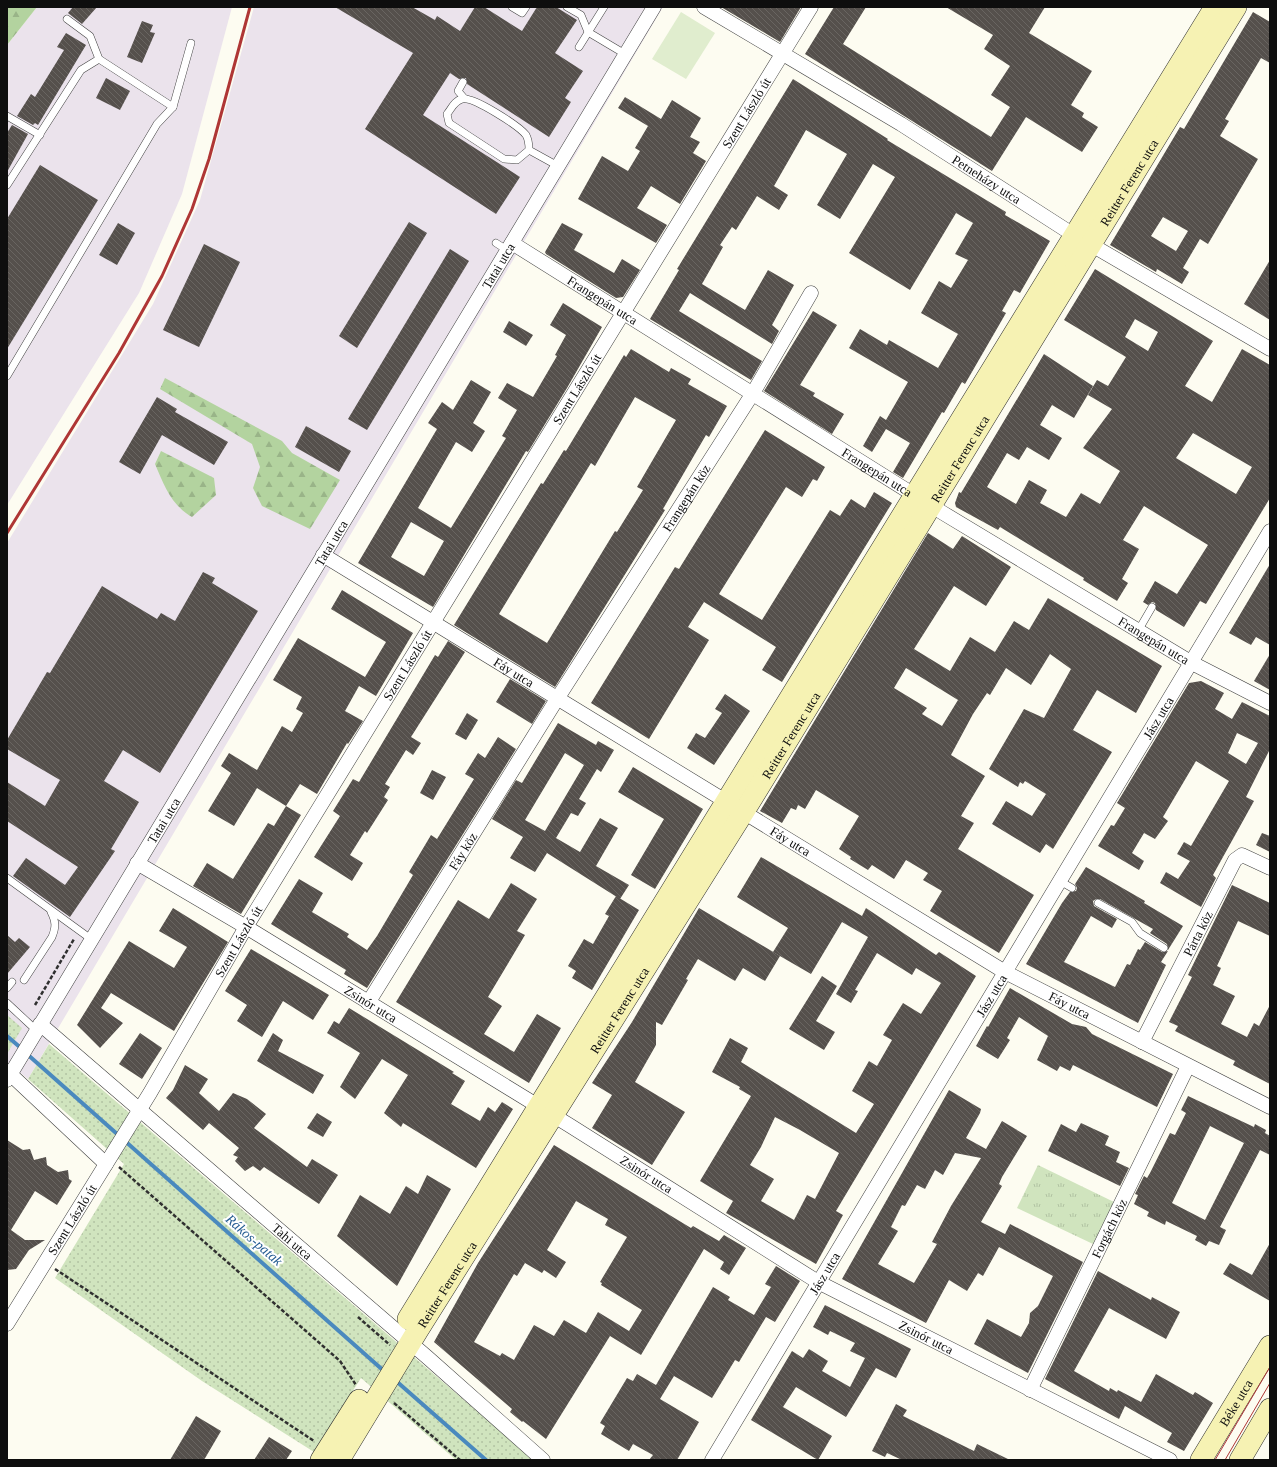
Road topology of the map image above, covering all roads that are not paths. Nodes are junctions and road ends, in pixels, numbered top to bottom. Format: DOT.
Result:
graph roads {
  1 [pos="512,7"];
  2 [pos="526,7"];
  3 [pos="567,7"];
  4 [pos="654,7"];
  5 [pos="704,7"];
  6 [pos="810,7"];
  7 [pos="1215,7"];
  8 [pos="1236,7"];
  9 [pos="600,8"];
  10 [pos="67,19"];
  11 [pos="588,32"];
  12 [pos="191,43"];
  13 [pos="579,47"];
  14 [pos="625,54"];
  15 [pos="782,54"];
  16 [pos="99,60"];
  17 [pos="463,82"];
  18 [pos="464,98"];
  19 [pos="173,107"];
  20 [pos="7,116"];
  21 [pos="40,135"];
  22 [pos="529,150"];
  23 [pos="558,166"];
  24 [pos="7,185"];
  25 [pos="1084,240"];
  26 [pos="505,245"];
  27 [pos="812,293"];
  28 [pos="622,312"];
  29 [pos="1270,349"];
  30 [pos="7,376"];
  31 [pos="753,394"];
  32 [pos="923,501"];
  33 [pos="1270,531"];
  34 [pos="323,555"];
  35 [pos="1152,607"];
  36 [pos="433,624"];
  37 [pos="1138,631"];
  38 [pos="1192,663"];
  39 [pos="557,699"];
  40 [pos="1270,703"];
  41 [pos="734,808"];
  42 [pos="137,863"];
  43 [pos="1270,868"];
  44 [pos="7,878"];
  45 [pos="1098,903"];
  46 [pos="50,911"];
  47 [pos="246,926"];
  48 [pos="91,939"];
  49 [pos="1164,948"];
  50 [pos="1005,972"];
  51 [pos="24,980"];
  52 [pos="12,982"];
  53 [pos="7,988"];
  54 [pos="368,1002"];
  55 [pos="7,1003"];
  56 [pos="36,1030"];
  57 [pos="1142,1042"];
  58 [pos="1188,1066"];
  59 [pos="8,1075"];
  60 [pos="1270,1107"];
  61 [pos="545,1111"];
  62 [pos="137,1115"];
  63 [pos="107,1161"];
  64 [pos="818,1282"];
  65 [pos="7,1324"];
  66 [pos="401,1345"];
  67 [pos="1270,1346"];
  68 [pos="1030,1390"];
  69 [pos="372,1395"];
  70 [pos="1270,1409"];
  71 [pos="317,1451"];
  72 [pos="339,1460"];
  73 [pos="543,1460"];
  74 [pos="712,1460"];
  75 [pos="1170,1460"];
  76 [pos="1201,1460"];
  77 [pos="1240,1460"];
  1 -- 2 [label="lane"];
  3 -- 11 [label="lane"];
  4 -- 14 [label="street, Tatai utca"];
  5 -- 15 [label="street, Petneházy utca"];
  6 -- 15 [label="street, Szent László út"];
  7 -- 25 [label="street, Reitter Ferenc utca"];
  8 -- 25 [label="street, Reitter Ferenc utca"];
  9 -- 11 [label="lane"];
  10 -- 16 [label="lane"];
  11 -- 13 [label="lane"];
  11 -- 14 [label="lane"];
  12 -- 19 [label="lane"];
  14 -- 23 [label="street, Tatai utca"];
  15 -- 25 [label="street, Petneházy utca"];
  15 -- 28 [label="street, Szent László út"];
  16 -- 19 [label="lane"];
  16 -- 21 [label="lane"];
  17 -- 18 [label="lane"];
  18 -- 22 [label="lane"];
  18 -- 22 [label="lane"];
  19 -- 30 [label="lane"];
  20 -- 21 [label="lane"];
  21 -- 24 [label="lane"];
  22 -- 23 [label="lane"];
  23 -- 26 [label="street, Tatai utca"];
  25 -- 29 [label="street, Petneházy utca"];
  25 -- 32 [label="street, Reitter Ferenc utca"];
  26 -- 28 [label="street, Frangepán utca"];
  26 -- 34 [label="street, Tatai utca"];
  27 -- 31 [label="street, Frangepán köz"];
  28 -- 31 [label="street, Frangepán utca"];
  28 -- 36 [label="street, Szent László út"];
  31 -- 32 [label="street, Frangepán utca"];
  31 -- 39 [label="street, Frangepán köz"];
  32 -- 37 [label="street, Frangepán utca"];
  32 -- 41 [label="street, Reitter Ferenc utca"];
  33 -- 38 [label="street, Jász utca"];
  34 -- 36 [label="street, Fáy utca"];
  34 -- 42 [label="street, Tatai utca"];
  35 -- 37 [label="lane"];
  36 -- 39 [label="street, Fáy utca"];
  36 -- 47 [label="street, Szent László út"];
  37 -- 38 [label="street, Frangepán utca"];
  38 -- 40 [label="street, Frangepán utca"];
  38 -- 50 [label="street, Jász utca"];
  39 -- 41 [label="street, Fáy utca"];
  39 -- 54 [label="street, Fáy köz"];
  41 -- 50 [label="street, Fáy utca"];
  41 -- 61 [label="street, Reitter Ferenc utca"];
  42 -- 47 [label="street, Zsinór utca"];
  42 -- 48 [label="street, Tatai utca"];
  43 -- 57 [label="street, Párta köz"];
  44 -- 46 [label="lane"];
  45 -- 49 [label="lane"];
  46 -- 48 [label="lane"];
  46 -- 51 [label="lane"];
  47 -- 54 [label="street, Zsinór utca"];
  47 -- 62 [label="street, Szent László út"];
  48 -- 56 [label="street, Tatai utca"];
  50 -- 57 [label="street, Fáy utca"];
  50 -- 64 [label="street, Jász utca"];
  52 -- 53 [label="lane"];
  54 -- 61 [label="street, Zsinór utca"];
  55 -- 56 [label="lane"];
  56 -- 59 [label="street, Tatai utca"];
  56 -- 62 [label="street, Tahi utca"];
  57 -- 58 [label="street, Fáy utca"];
  58 -- 60 [label="street, Fáy utca"];
  58 -- 68 [label="street, Forgách köz"];
  59 -- 63 [label="street"];
  61 -- 64 [label="street, Zsinór utca"];
  61 -- 66 [label="street, Reitter Ferenc utca"];
  62 -- 63 [label="street, Szent László út"];
  62 -- 66 [label="street, Tahi utca"];
  63 -- 65 [label="street, Szent László út"];
  64 -- 68 [label="street, Zsinór utca"];
  64 -- 74 [label="street, Jász utca"];
  66 -- 69 [label="street, Reitter Ferenc utca"];
  66 -- 73 [label="street, Tahi utca"];
  67 -- 76 [label="street, Béke utca"];
  68 -- 75 [label="street, Zsinór utca"];
  69 -- 71 [label="street, Reitter Ferenc utca"];
  69 -- 72 [label="street, Reitter Ferenc utca"];
  70 -- 77 [label="street"];
}
